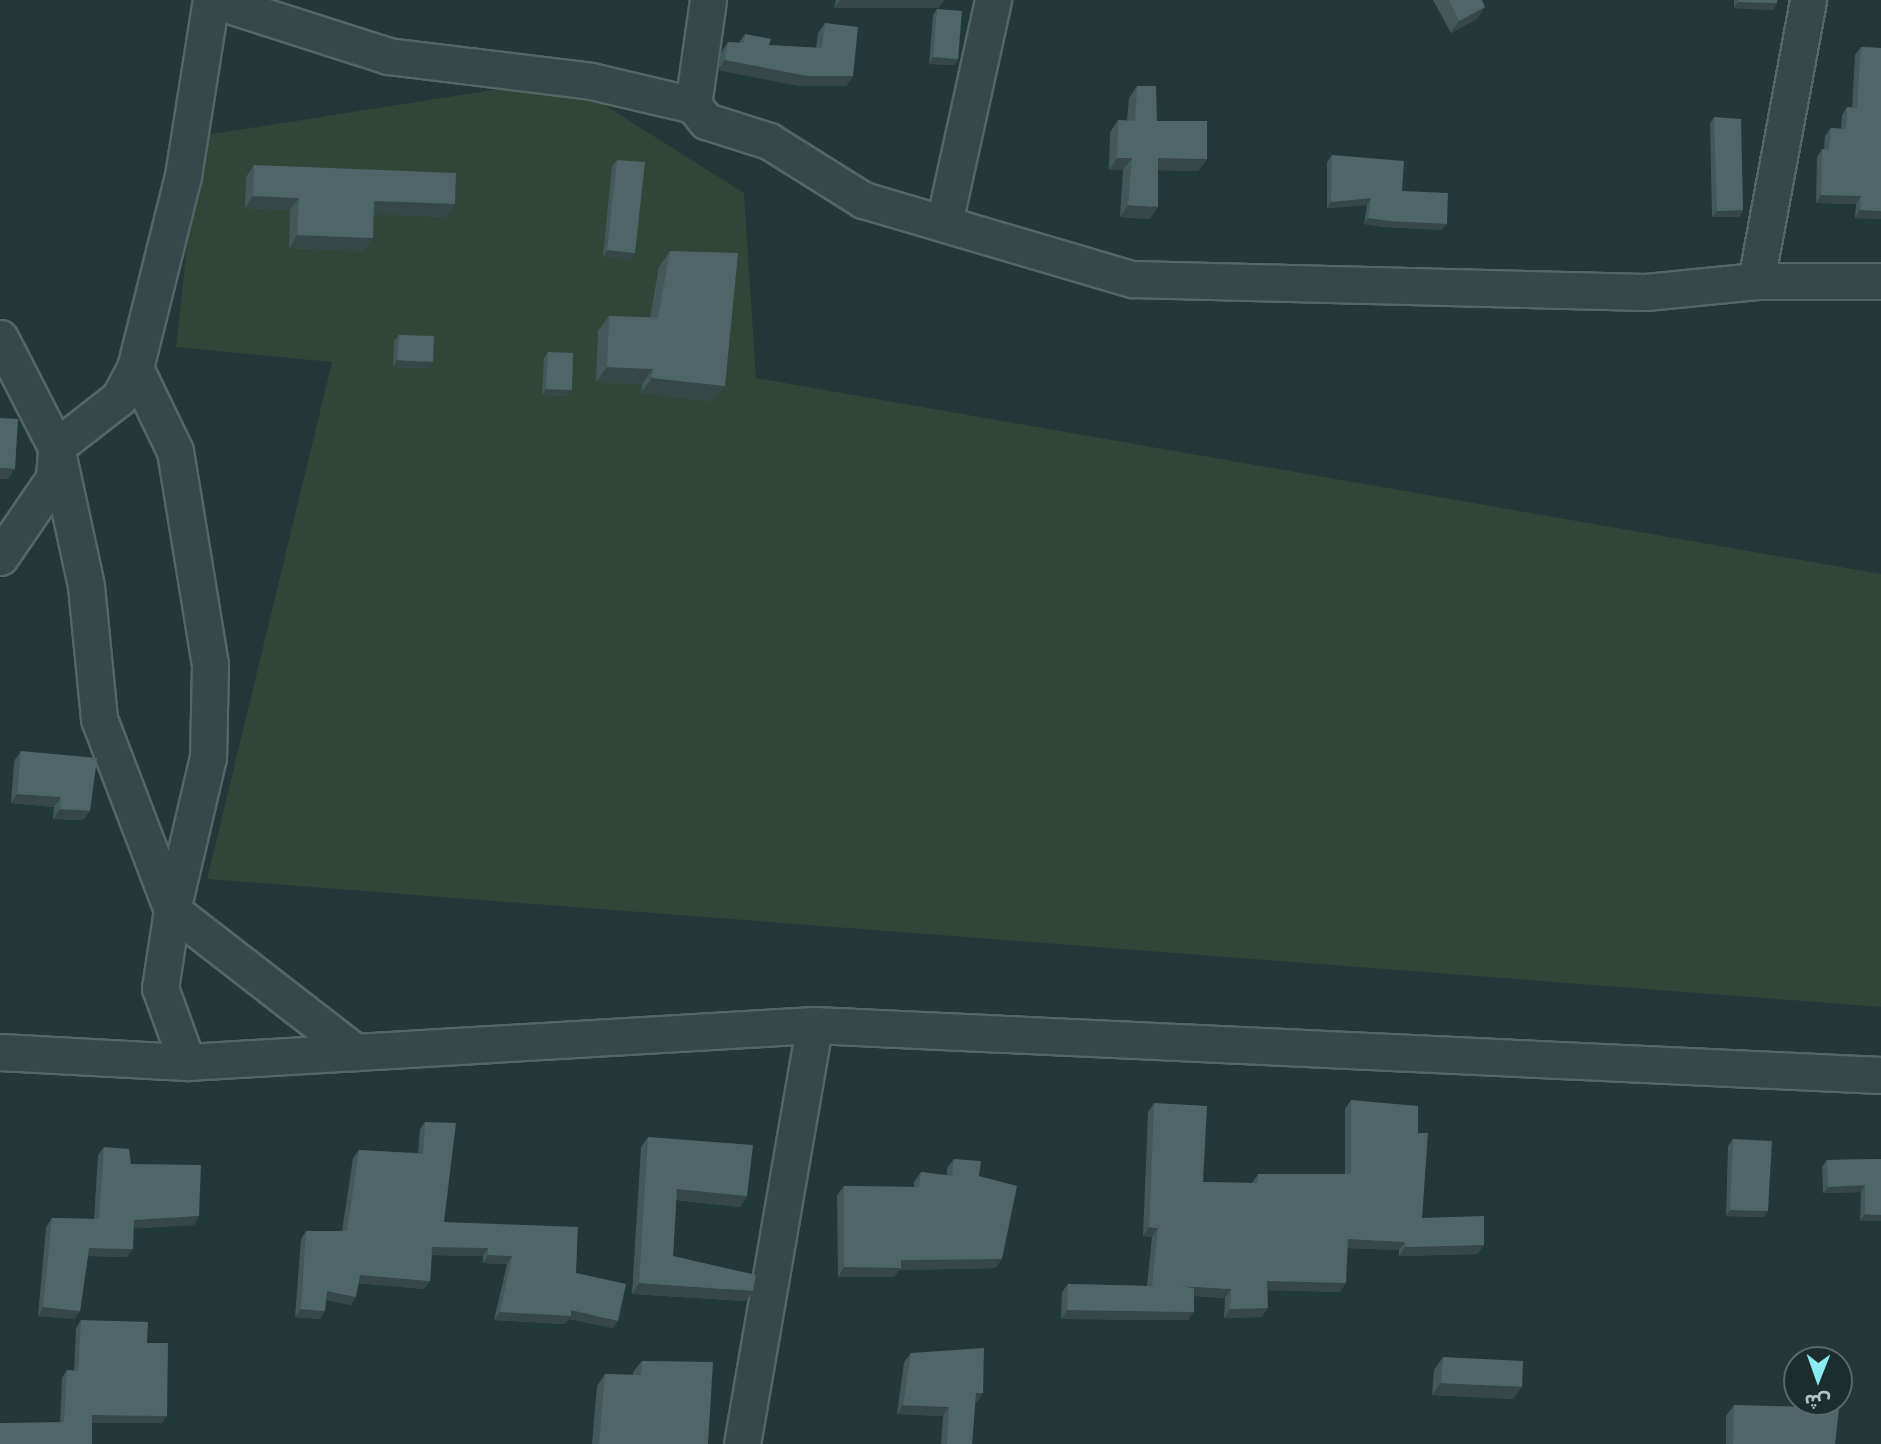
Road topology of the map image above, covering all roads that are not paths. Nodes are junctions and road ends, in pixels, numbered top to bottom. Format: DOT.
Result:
graph roads {
  1 [pos="212,0"];
  2 [pos="708,0"];
  3 [pos="993,0"];
  4 [pos="1808,0"];
  5 [pos="693,105"];
  6 [pos="944,223"];
  7 [pos="1756,281"];
  8 [pos="1881,281"];
  9 [pos="0,338"];
  10 [pos="135,368"];
  11 [pos="55,447"];
  12 [pos="0,557"];
  13 [pos="172,910"];
  14 [pos="814,1025"];
  15 [pos="0,1052"];
  16 [pos="355,1052"];
  17 [pos="187,1062"];
  18 [pos="1881,1075"];
  19 [pos="742,1444"];
  1 -- 5 [label="street"];
  1 -- 10 [label="street"];
  2 -- 5 [label="street"];
  3 -- 6 [label="street"];
  4 -- 7 [label="street"];
  5 -- 6 [label="street"];
  6 -- 7 [label="street"];
  7 -- 8 [label="street"];
  9 -- 11 [label="street"];
  10 -- 11 [label="street"];
  10 -- 13 [label="street"];
  11 -- 12 [label="street"];
  11 -- 13 [label="street"];
  13 -- 16 [label="street"];
  13 -- 17 [label="street"];
  14 -- 16 [label="street"];
  14 -- 18 [label="street"];
  14 -- 19 [label="street"];
  15 -- 17 [label="street"];
  16 -- 17 [label="street"];
}
